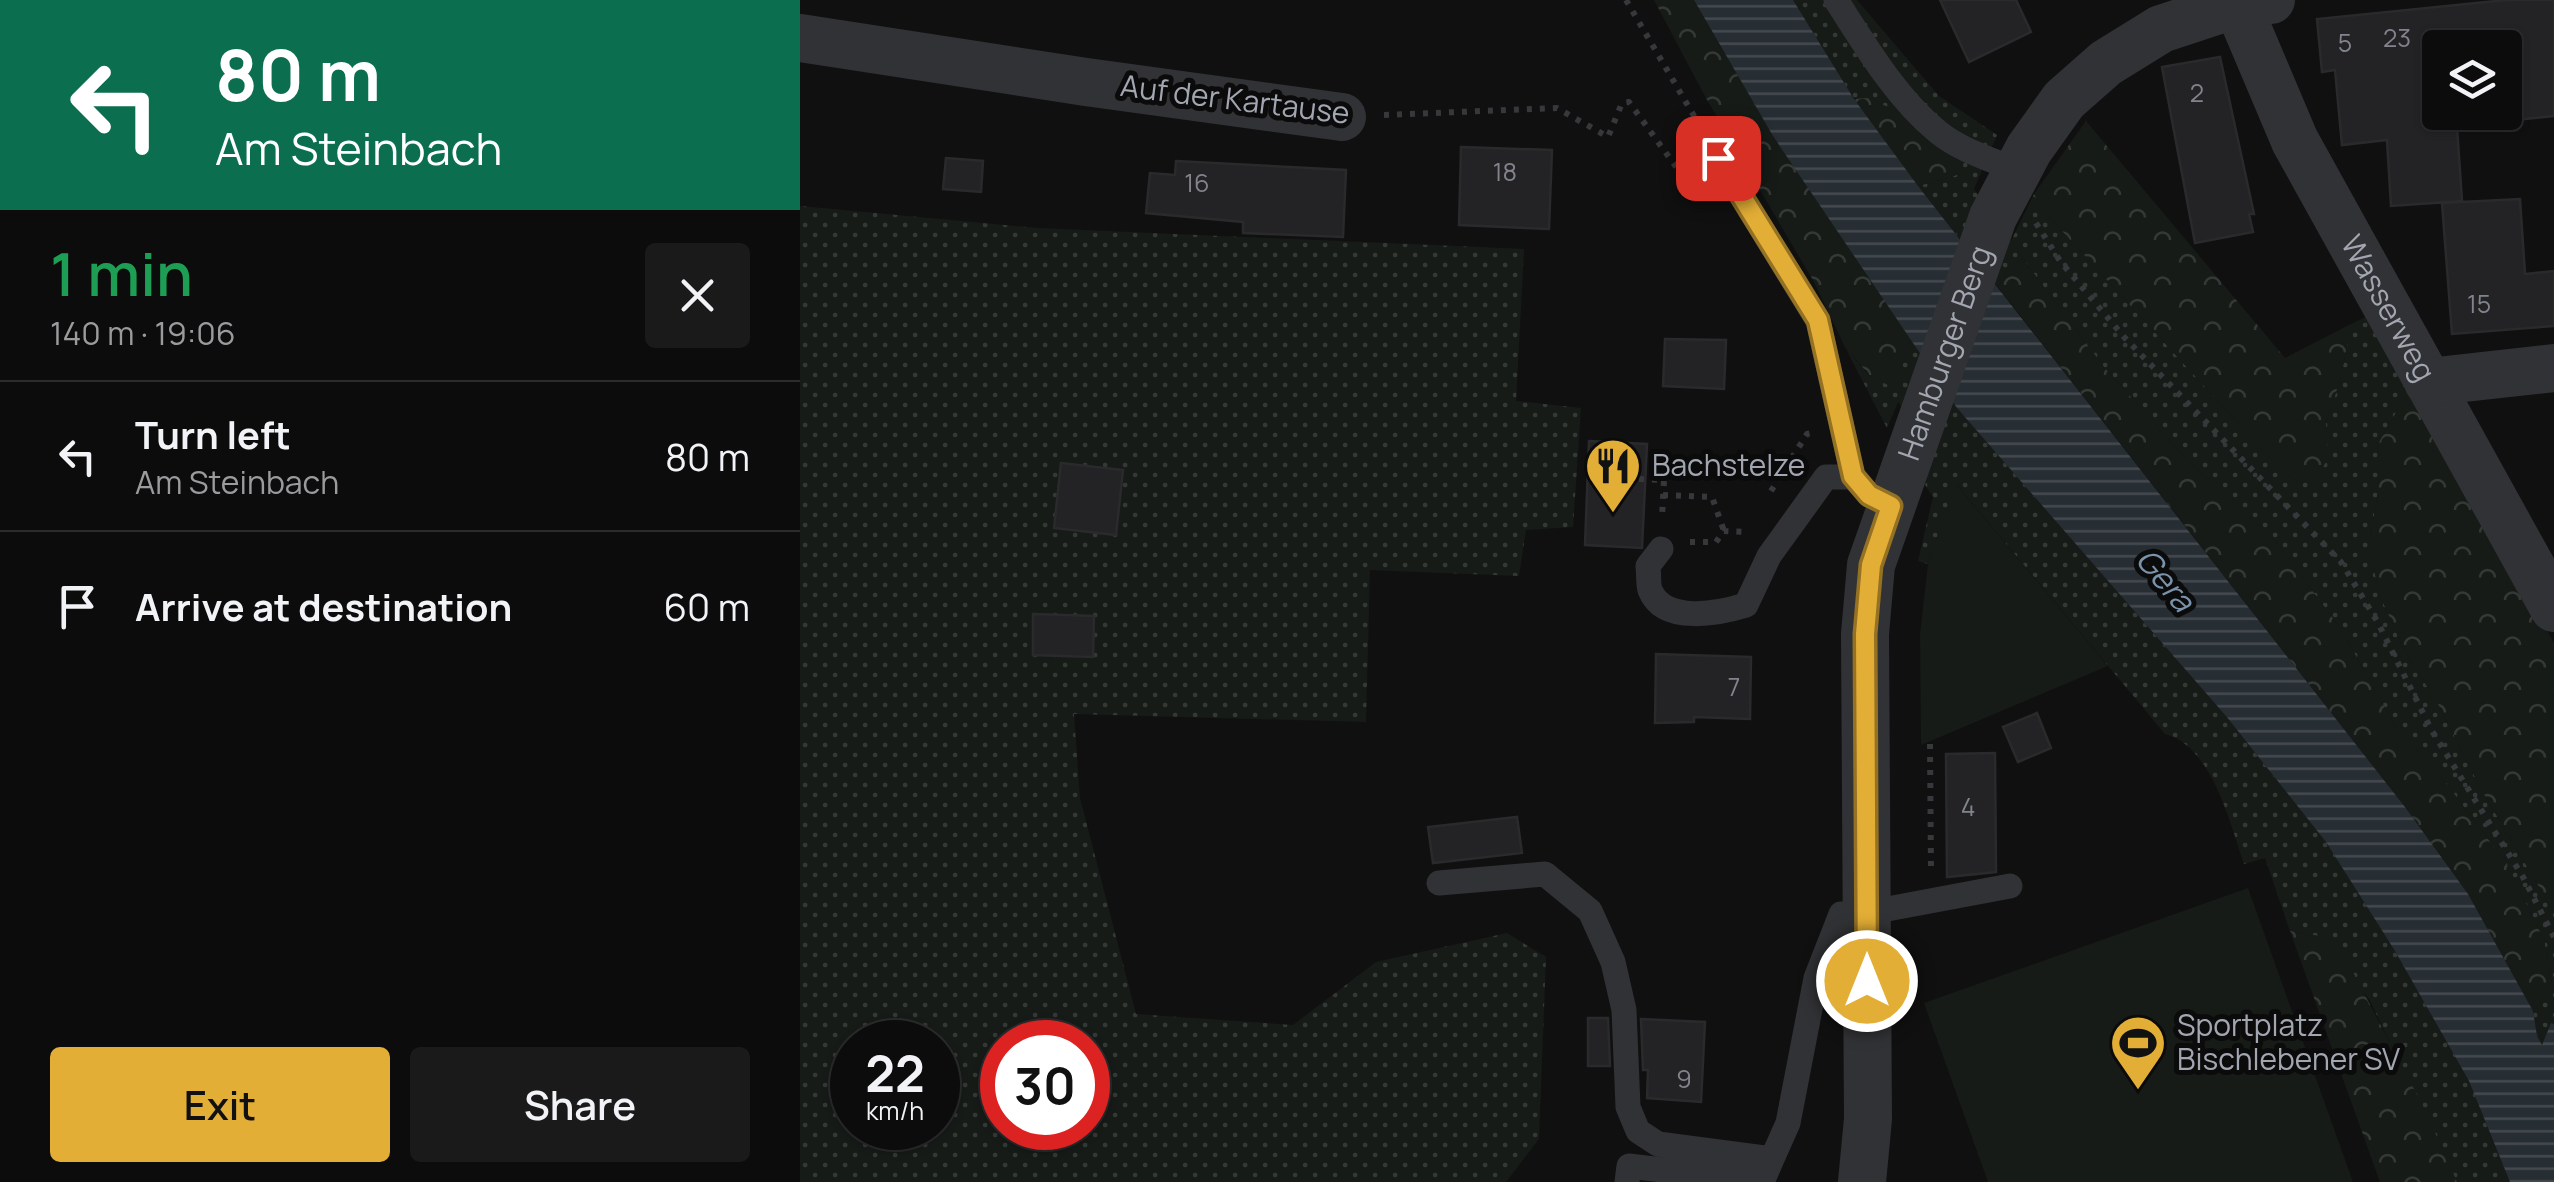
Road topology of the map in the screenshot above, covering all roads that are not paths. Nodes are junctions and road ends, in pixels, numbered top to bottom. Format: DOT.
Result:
graph roads {
  1 [pos="1836,0"];
  2 [pos="2246,1"];
  3 [pos="800,38"];
  4 [pos="1342,117"];
  5 [pos="1718,158"];
  6 [pos="2005,192"];
  7 [pos="2554,368"];
  8 [pos="2428,382"];
  9 [pos="1853,476"];
  10 [pos="1891,506"];
  11 [pos="1661,545"];
  12 [pos="2554,608"];
  13 [pos="1438,883"];
  14 [pos="2010,886"];
  15 [pos="1866,913"];
  16 [pos="1772,1159"];
  17 [pos="1627,1182"];
  18 [pos="1862,1182"];
  1 -- 6 [label="lane"];
  2 -- 6 [label="street, Hamburger Berg"];
  2 -- 8 [label="street, Wasserweg"];
  3 -- 4 [label="street, Auf der Kartause"];
  5 -- 9 [label="lane"];
  6 -- 10 [label="street, Hamburger Berg"];
  7 -- 8 [label="street"];
  8 -- 12 [label="street, Wasserweg"];
  9 -- 10 [label="lane"];
  9 -- 11 [label="lane"];
  10 -- 15 [label="street, Hamburger Berg"];
  13 -- 16 [label="lane"];
  14 -- 15 [label="lane"];
  15 -- 16 [label="lane"];
  15 -- 18 [label="street, Hamburger Berg"];
  16 -- 17 [label="lane"];
}
